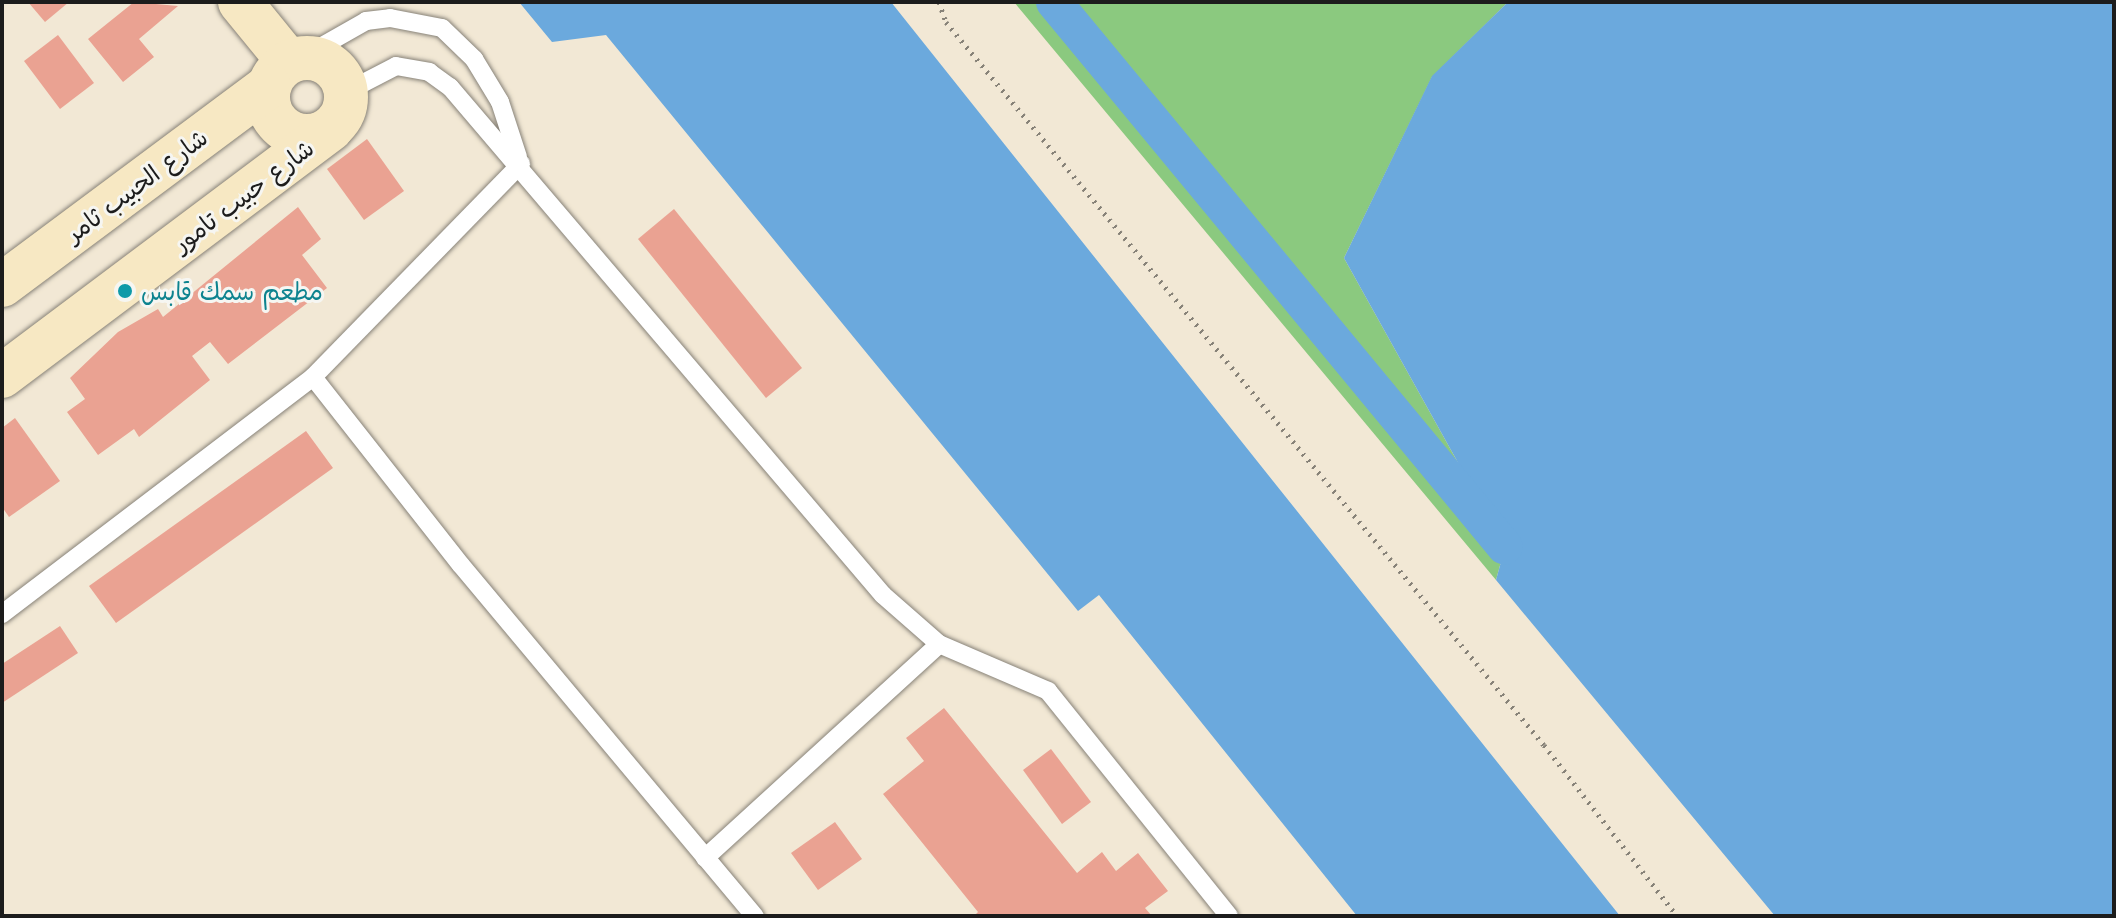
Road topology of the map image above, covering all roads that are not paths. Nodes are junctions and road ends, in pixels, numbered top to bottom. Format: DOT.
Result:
graph roads {
  1 [pos="240,2"];
  2 [pos="286,69"];
  3 [pos="339,111"];
  4 [pos="521,164"];
  5 [pos="2,285"];
  6 [pos="2,376"];
  7 [pos="313,377"];
  8 [pos="2,614"];
  9 [pos="939,644"];
  10 [pos="705,858"];
  11 [pos="755,916"];
  12 [pos="1229,916"];
  1 -- 2 [label="street"];
  2 -- 3 [label="street"];
  2 -- 3 [label="street"];
  2 -- 4 [label="lane"];
  2 -- 5 [label="street, شارع الحبيب ثامر"];
  3 -- 4 [label="lane"];
  3 -- 6 [label="street, شارع حبيب تامور"];
  4 -- 7 [label="lane"];
  4 -- 9 [label="lane"];
  7 -- 8 [label="lane"];
  7 -- 10 [label="lane"];
  9 -- 10 [label="lane"];
  9 -- 12 [label="lane"];
  10 -- 11 [label="lane"];
}
